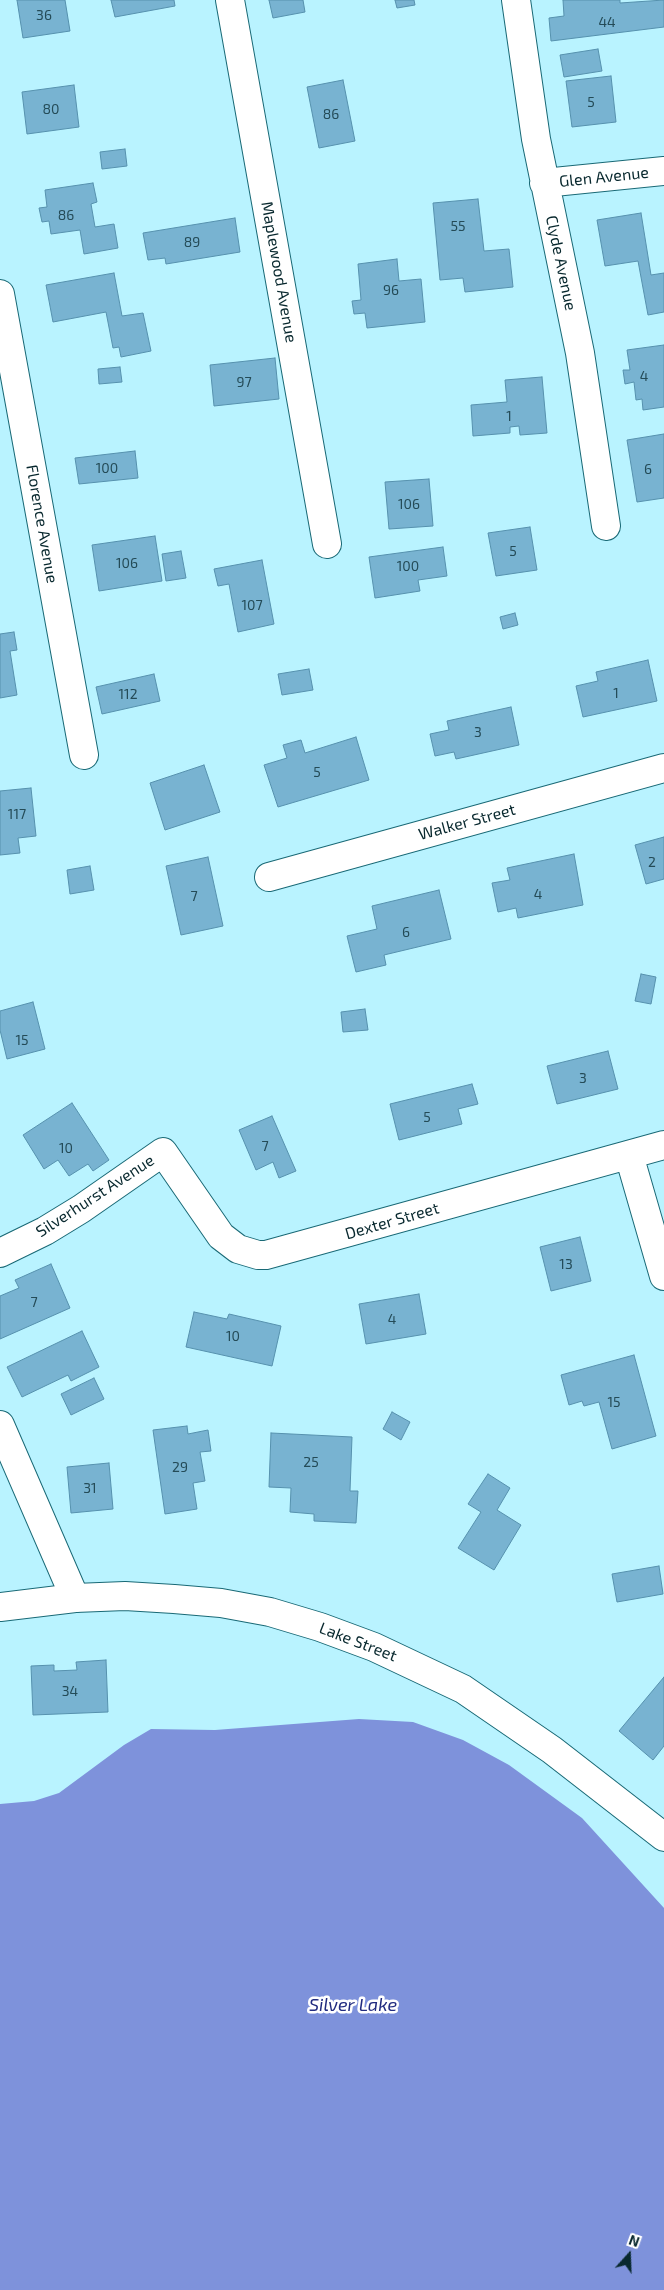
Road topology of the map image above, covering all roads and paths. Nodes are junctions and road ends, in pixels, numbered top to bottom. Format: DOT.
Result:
graph roads {
  1 [pos="230,0"];
  2 [pos="516,0"];
  3 [pos="664,171"];
  4 [pos="544,183"];
  5 [pos="0,294"];
  6 [pos="606,526"];
  7 [pos="327,544"];
  8 [pos="84,755"];
  9 [pos="664,768"];
  10 [pos="269,877"];
  11 [pos="664,1145"];
  12 [pos="163,1152"];
  13 [pos="629,1155"];
  14 [pos="0,1253"];
  15 [pos="664,1276"];
  16 [pos="0,1425"];
  17 [pos="75,1598"];
  18 [pos="0,1607"];
  19 [pos="663,1836"];
  1 -- 7 [label="street, Maplewood Avenue"];
  2 -- 4 [label="street, Clyde Avenue"];
  3 -- 4 [label="street, Glen Avenue"];
  4 -- 6 [label="street, Clyde Avenue"];
  5 -- 8 [label="street, Florence Avenue"];
  9 -- 10 [label="street, Walker Street"];
  11 -- 13 [label="street, Dexter Street"];
  12 -- 13 [label="street, Dexter Street"];
  12 -- 14 [label="street, Silverhurst Avenue"];
  13 -- 15 [label="street"];
  16 -- 17 [label="street"];
  17 -- 18 [label="street, Lake Street"];
  17 -- 19 [label="street, Lake Street"];
}
